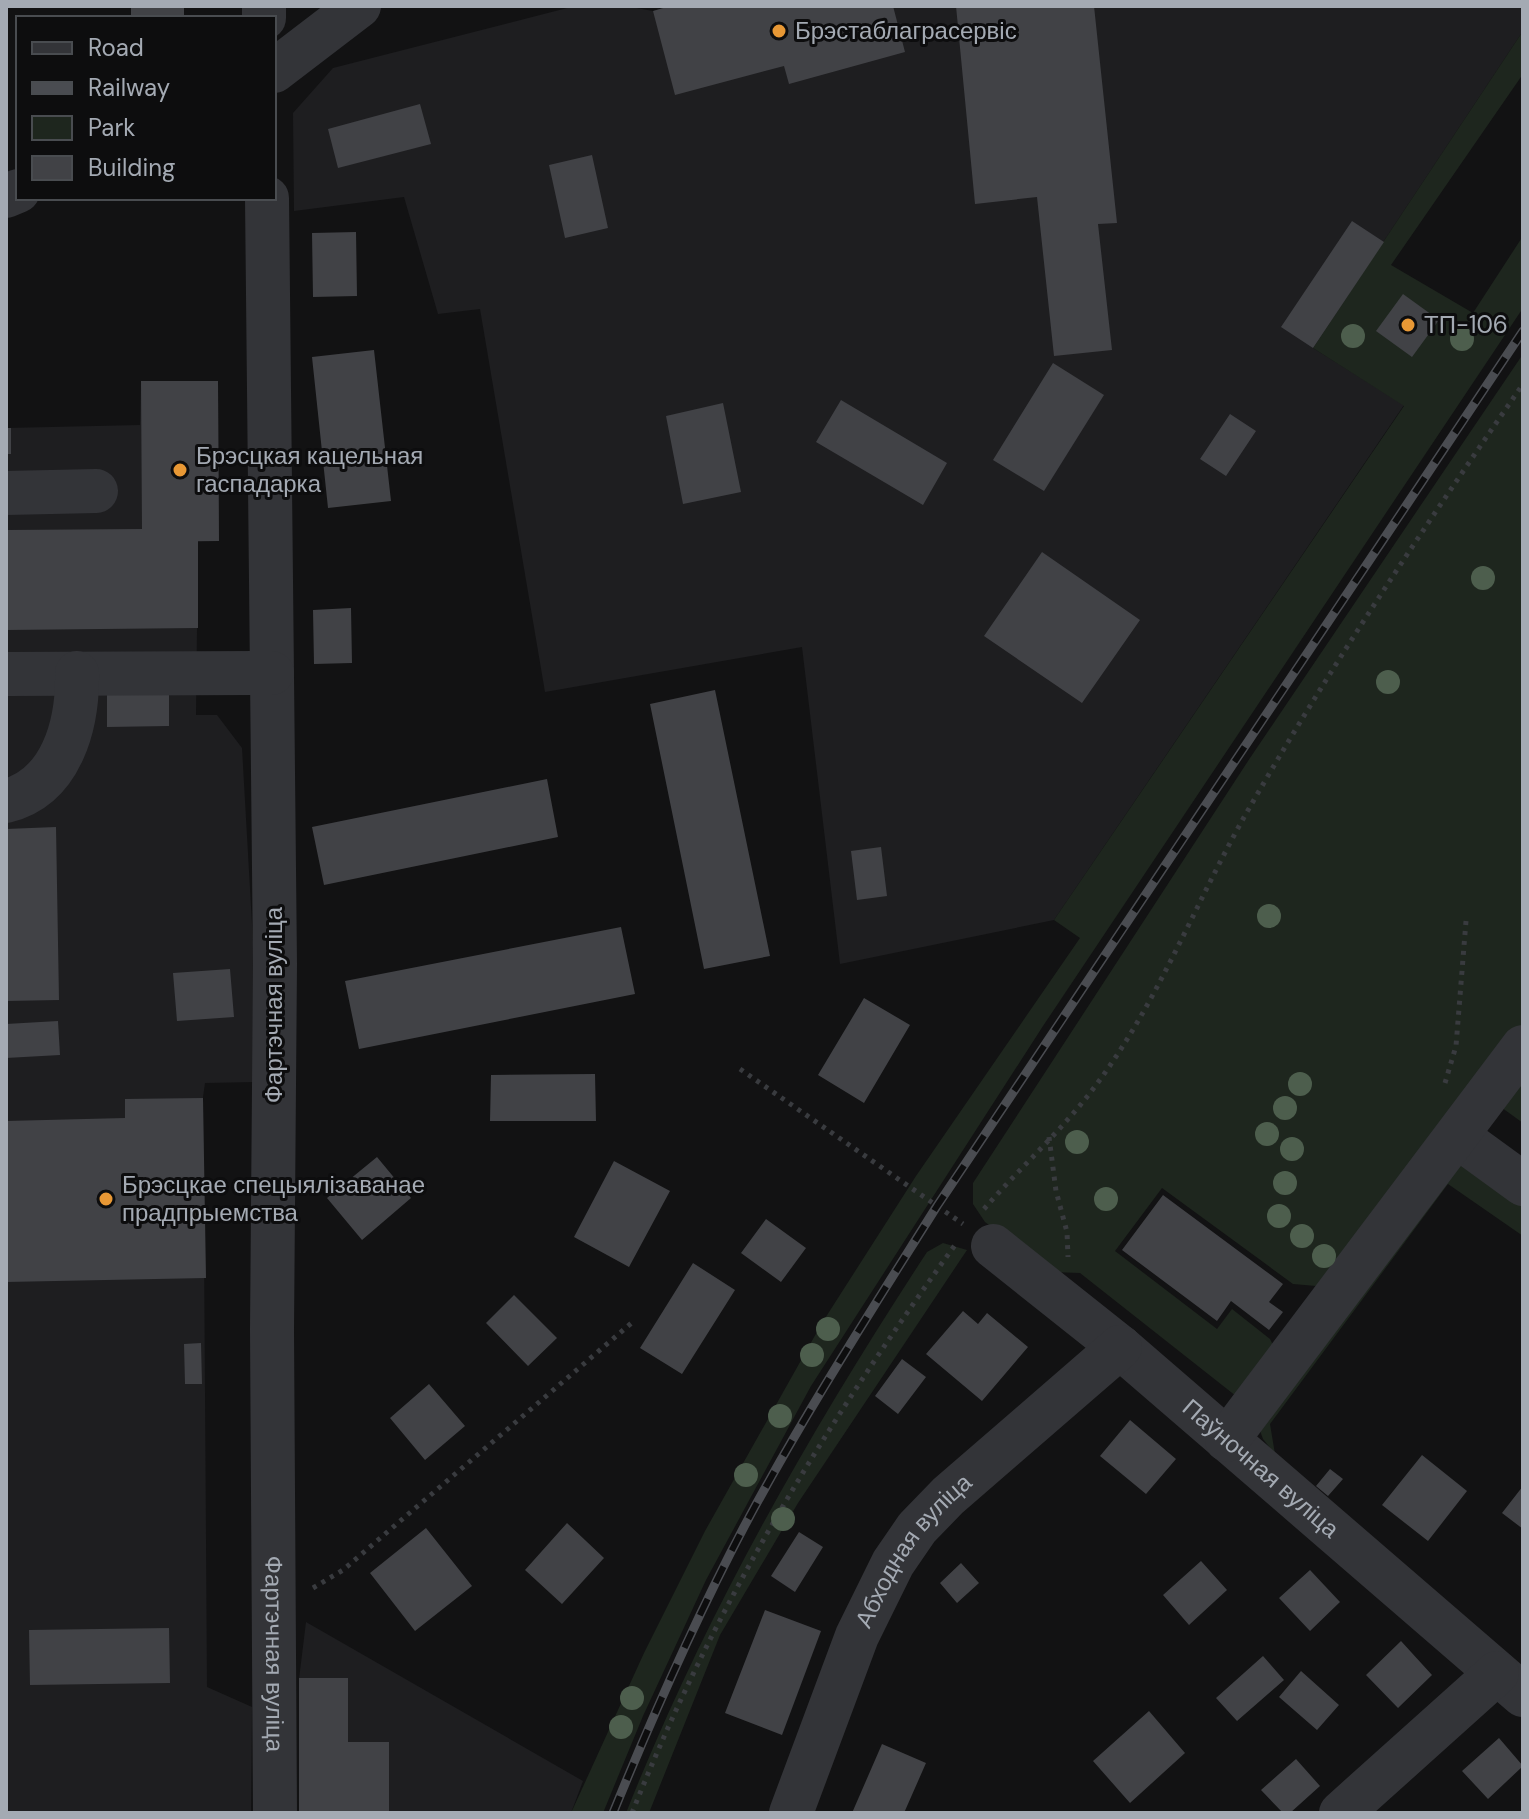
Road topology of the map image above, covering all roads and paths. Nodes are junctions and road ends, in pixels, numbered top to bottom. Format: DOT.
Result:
graph roads {
  1 [pos="359,6"];
  2 [pos="276,69"];
  3 [pos="267,200"];
  4 [pos="1523,384"];
  5 [pos="96,491"];
  6 [pos="6,493"];
  7 [pos="77,673"];
  8 [pos="272,673"];
  9 [pos="6,674"];
  10 [pos="6,801"];
  11 [pos="1466,921"];
  12 [pos="1523,1047"];
  13 [pos="740,1069"];
  14 [pos="1441,1090"];
  15 [pos="1049,1136"];
  16 [pos="1457,1136"];
  17 [pos="1523,1184"];
  18 [pos="980,1237"];
  19 [pos="1059,1298"];
  20 [pos="635,1320"];
  21 [pos="1120,1347"];
  22 [pos="1227,1440"];
  23 [pos="274,1598"];
  24 [pos="1510,1684"];
  25 [pos="275,1813"];
  26 [pos="632,1813"];
  27 [pos="791,1813"];
  28 [pos="1341,1813"];
  1 -- 2 [label="street"];
  3 -- 8 [label="street, Фартэчная вуліца"];
  4 -- 15 [label="path"];
  5 -- 6 [label="street"];
  7 -- 8 [label="street"];
  7 -- 9 [label="street"];
  7 -- 10 [label="street"];
  8 -- 23 [label="street, Фартэчная вуліца"];
  11 -- 14 [label="path"];
  12 -- 16 [label="street"];
  13 -- 18 [label="path"];
  15 -- 18 [label="path"];
  15 -- 19 [label="path"];
  16 -- 17 [label="street"];
  16 -- 22 [label="street"];
  18 -- 19 [label="street, Паўночная вуліца"];
  18 -- 26 [label="path"];
  19 -- 21 [label="street, Паўночная вуліца"];
  20 -- 23 [label="path"];
  21 -- 22 [label="street, Паўночная вуліца"];
  21 -- 27 [label="street, Абходная вуліца"];
  22 -- 24 [label="street, Паўночная вуліца"];
  23 -- 25 [label="street, Фартэчная вуліца"];
  24 -- 28 [label="street"];
}
